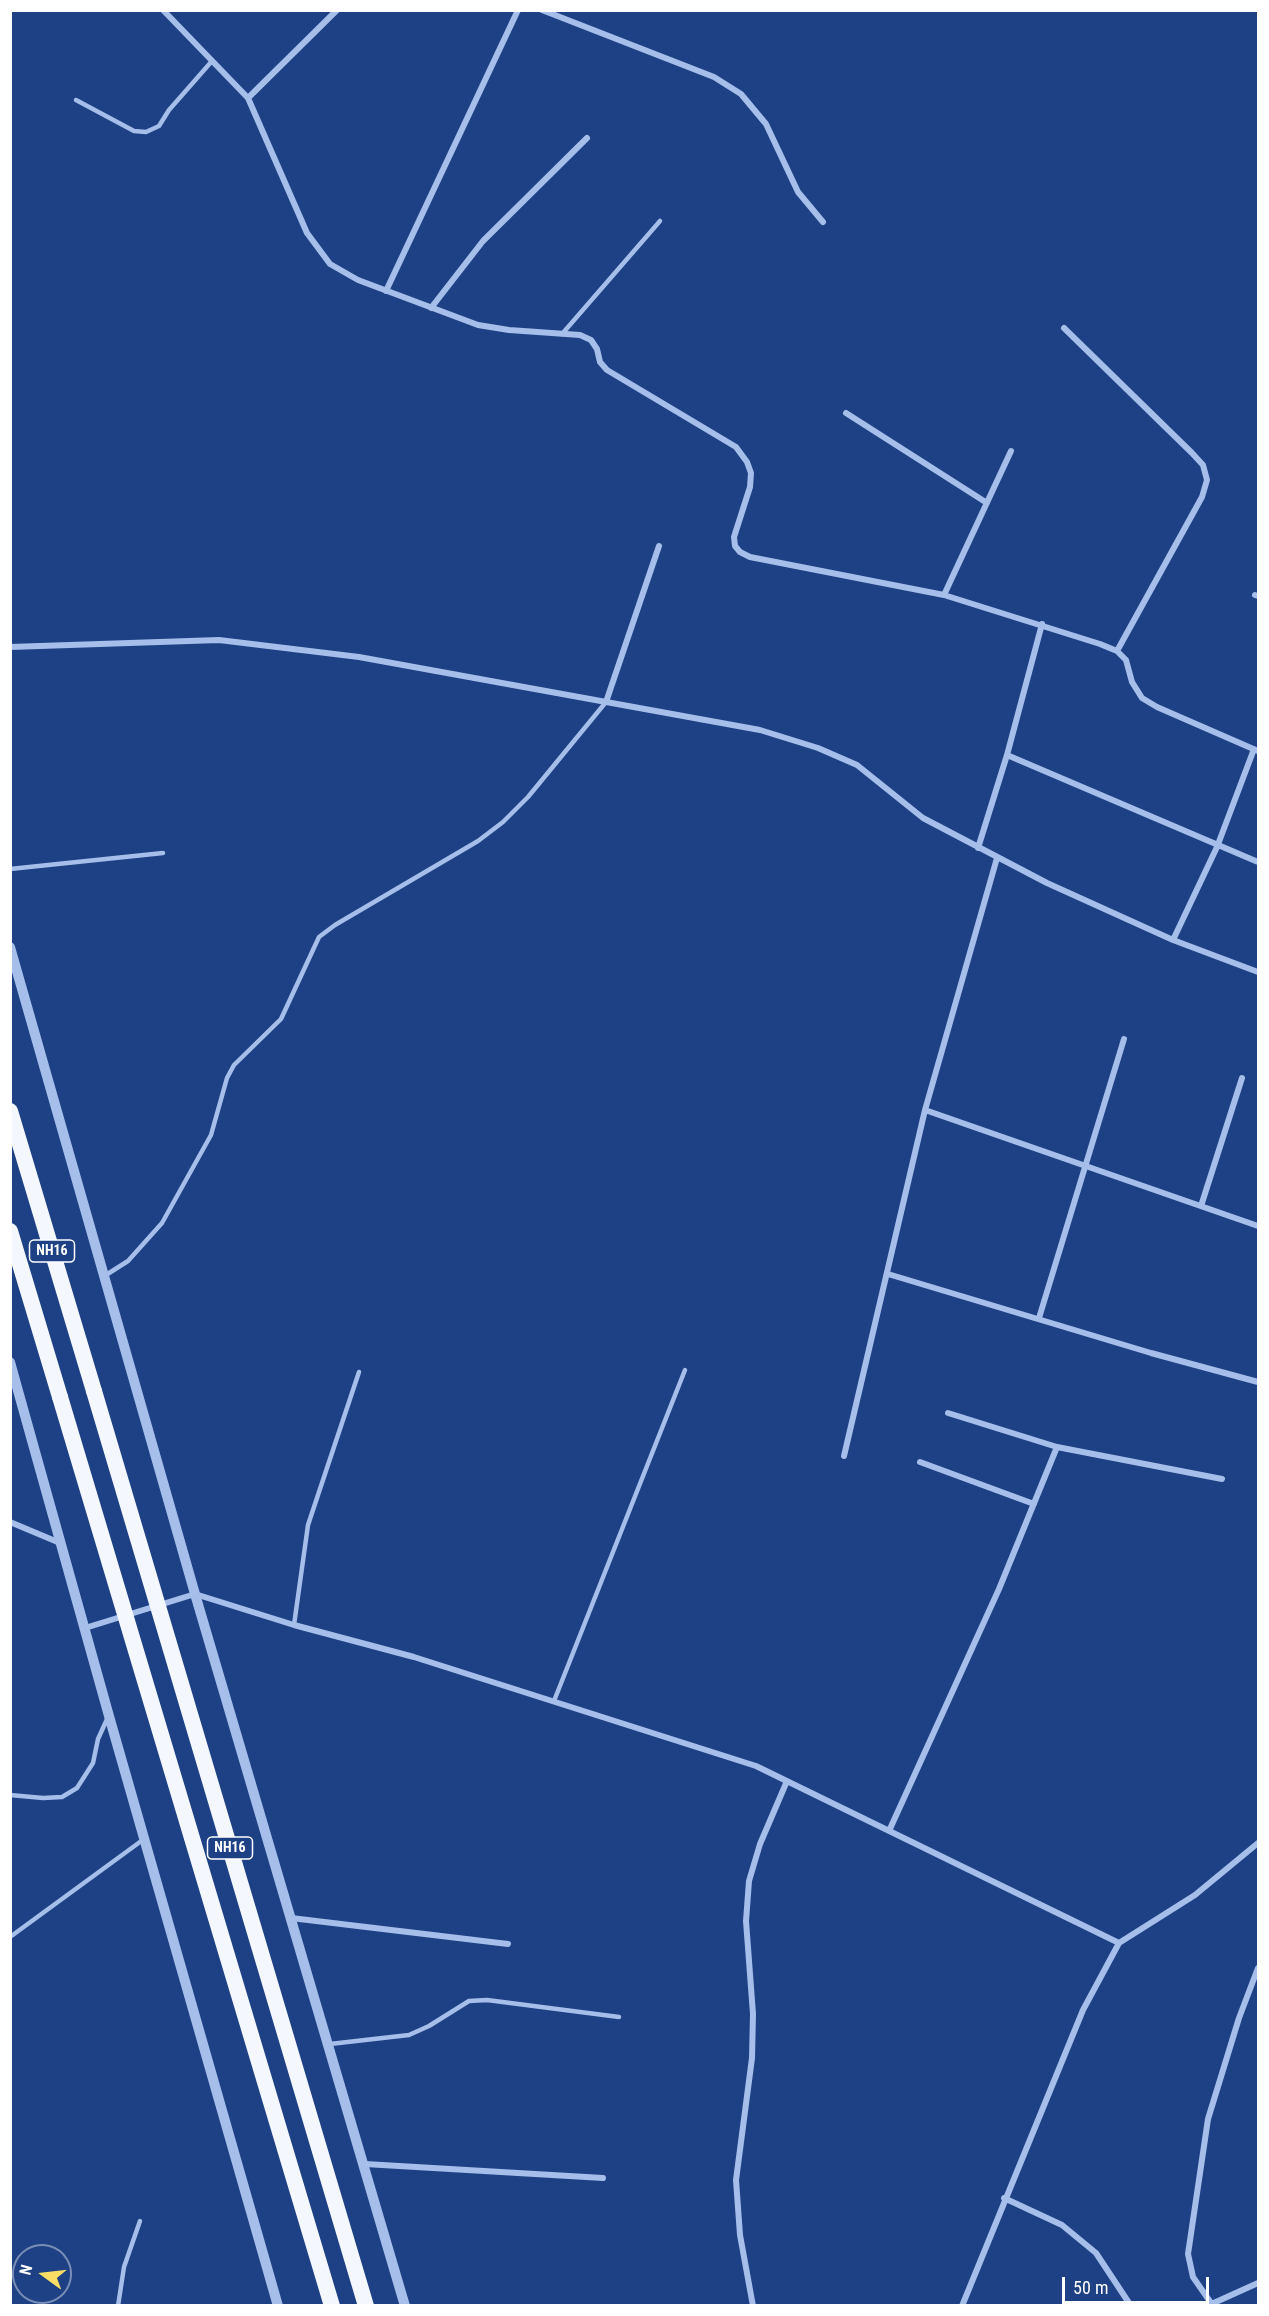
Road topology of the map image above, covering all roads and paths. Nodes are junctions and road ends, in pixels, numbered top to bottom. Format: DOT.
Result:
graph roads {
  1 [pos="163,10"];
  2 [pos="337,10"];
  3 [pos="518,10"];
  4 [pos="543,10"];
  5 [pos="212,61"];
  6 [pos="248,98"];
  7 [pos="76,100"];
  8 [pos="587,138"];
  9 [pos="660,221"];
  10 [pos="823,222"];
  11 [pos="386,291"];
  12 [pos="431,308"];
  13 [pos="1064,328"];
  14 [pos="562,334"];
  15 [pos="846,413"];
  16 [pos="1011,451"];
  17 [pos="987,503"];
  18 [pos="659,546"];
  19 [pos="944,595"];
  20 [pos="1042,624"];
  21 [pos="10,647"];
  22 [pos="1117,651"];
  23 [pos="606,702"];
  24 [pos="1256,750"];
  25 [pos="1007,755"];
  26 [pos="1217,847"];
  27 [pos="978,848"];
  28 [pos="163,853"];
  29 [pos="997,858"];
  30 [pos="1258,862"];
  31 [pos="10,869"];
  32 [pos="1173,940"];
  33 [pos="10,947"];
  34 [pos="1258,972"];
  35 [pos="1124,1039"];
  36 [pos="1242,1078"];
  37 [pos="925,1110"];
  38 [pos="10,1111"];
  39 [pos="1083,1166"];
  40 [pos="1201,1206"];
  41 [pos="1258,1226"];
  42 [pos="10,1231"];
  43 [pos="888,1274"];
  44 [pos="104,1276"];
  45 [pos="1039,1318"];
  46 [pos="10,1362"];
  47 [pos="685,1370"];
  48 [pos="359,1372"];
  49 [pos="1258,1382"];
  50 [pos="948,1413"];
  51 [pos="1057,1447"];
  52 [pos="843,1456"];
  53 [pos="920,1462"];
  54 [pos="1222,1479"];
  55 [pos="1034,1503"];
  56 [pos="10,1522"];
  57 [pos="63,1544"];
  58 [pos="195,1594"];
  59 [pos="294,1625"];
  60 [pos="85,1628"];
  61 [pos="554,1701"];
  62 [pos="109,1716"];
  63 [pos="787,1781"];
  64 [pos="10,1795"];
  65 [pos="889,1831"];
  66 [pos="144,1839"];
  67 [pos="1258,1844"];
  68 [pos="290,1918"];
  69 [pos="10,1937"];
  70 [pos="1119,1943"];
  71 [pos="508,1944"];
  72 [pos="1258,1968"];
  73 [pos="619,2017"];
  74 [pos="330,2044"];
  75 [pos="365,2164"];
  76 [pos="603,2178"];
  77 [pos="1004,2198"];
  78 [pos="140,2221"];
  79 [pos="1258,2283"];
  80 [pos="1209,2304"];
  81 [pos="118,2306"];
  82 [pos="278,2306"];
  83 [pos="332,2306"];
  84 [pos="366,2306"];
  85 [pos="405,2306"];
  86 [pos="753,2306"];
  87 [pos="962,2306"];
  88 [pos="1131,2306"];
  1 -- 5 [label="street"];
  2 -- 6 [label="street"];
  3 -- 11 [label="street"];
  4 -- 10 [label="street"];
  5 -- 6 [label="street"];
  5 -- 7 [label="lane"];
  6 -- 11 [label="street"];
  8 -- 12 [label="street"];
  9 -- 14 [label="lane"];
  11 -- 12 [label="street"];
  12 -- 14 [label="street"];
  13 -- 22 [label="street"];
  14 -- 19 [label="street"];
  15 -- 17 [label="street"];
  16 -- 17 [label="street"];
  17 -- 19 [label="street"];
  18 -- 23 [label="street"];
  19 -- 20 [label="street"];
  20 -- 22 [label="street"];
  20 -- 25 [label="street"];
  21 -- 23 [label="street"];
  22 -- 24 [label="street"];
  23 -- 27 [label="street"];
  23 -- 44 [label="lane"];
  24 -- 26 [label="street"];
  25 -- 26 [label="street"];
  25 -- 27 [label="street"];
  26 -- 30 [label="street"];
  26 -- 32 [label="street"];
  27 -- 29 [label="street"];
  28 -- 31 [label="lane"];
  29 -- 32 [label="street"];
  29 -- 37 [label="street"];
  32 -- 34 [label="street"];
  33 -- 44 [label="street"];
  35 -- 39 [label="street"];
  36 -- 40 [label="street"];
  37 -- 39 [label="street"];
  37 -- 43 [label="street"];
  38 -- 84 [label="highway, NH16, bridge"];
  39 -- 40 [label="street"];
  39 -- 45 [label="street"];
  40 -- 41 [label="street"];
  42 -- 83 [label="highway, NH16, bridge"];
  43 -- 45 [label="street"];
  43 -- 52 [label="street"];
  44 -- 58 [label="street"];
  45 -- 49 [label="street"];
  46 -- 57 [label="street"];
  47 -- 61 [label="lane"];
  48 -- 59 [label="lane"];
  50 -- 51 [label="street"];
  51 -- 54 [label="street"];
  51 -- 55 [label="street"];
  53 -- 55 [label="street"];
  55 -- 65 [label="street"];
  56 -- 57 [label="street"];
  57 -- 60 [label="street"];
  58 -- 59 [label="street"];
  58 -- 60 [label="street"];
  58 -- 68 [label="street"];
  59 -- 61 [label="street"];
  60 -- 62 [label="street"];
  61 -- 63 [label="street"];
  62 -- 64 [label="lane"];
  62 -- 66 [label="street"];
  63 -- 65 [label="street"];
  63 -- 86 [label="street"];
  65 -- 70 [label="street"];
  66 -- 69 [label="lane"];
  66 -- 82 [label="street"];
  67 -- 70 [label="street"];
  68 -- 71 [label="street"];
  68 -- 74 [label="street"];
  70 -- 77 [label="street"];
  72 -- 80 [label="street"];
  73 -- 74 [label="lane"];
  74 -- 75 [label="street"];
  75 -- 76 [label="street"];
  75 -- 85 [label="street"];
  77 -- 87 [label="street"];
  77 -- 88 [label="street"];
  78 -- 81 [label="lane"];
  79 -- 80 [label="street"];
}
